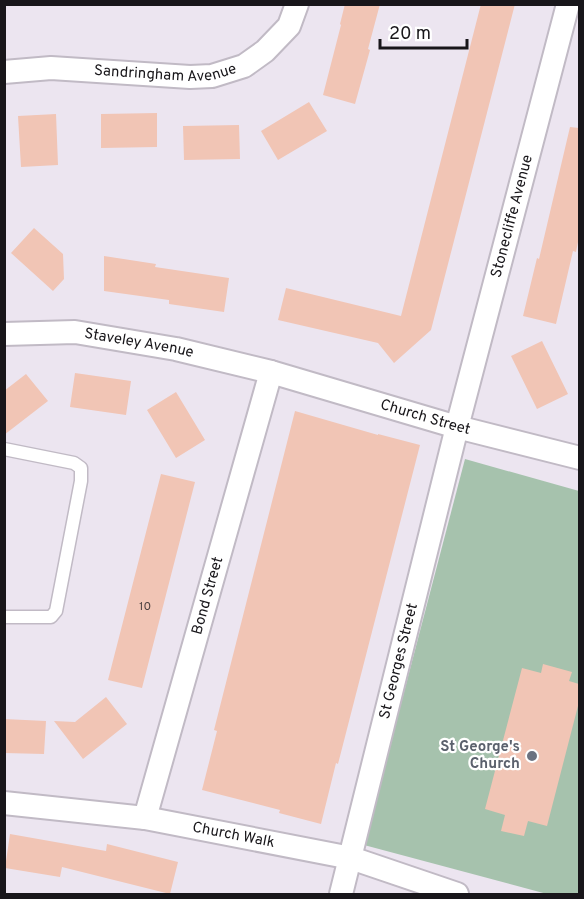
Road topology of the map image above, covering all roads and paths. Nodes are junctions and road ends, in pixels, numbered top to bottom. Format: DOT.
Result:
graph roads {
  1 [pos="297,4"];
  2 [pos="568,4"];
  3 [pos="4,72"];
  4 [pos="4,334"];
  5 [pos="272,372"];
  6 [pos="457,427"];
  7 [pos="4,449"];
  8 [pos="579,459"];
  9 [pos="4,617"];
  10 [pos="4,803"];
  11 [pos="145,818"];
  12 [pos="351,858"];
  13 [pos="341,894"];
  14 [pos="457,894"];
  1 -- 3 [label="street, Sandringham Avenue"];
  2 -- 6 [label="street, Stonecliffe Avenue"];
  4 -- 5 [label="street, Staveley Avenue"];
  5 -- 6 [label="street, Church Street"];
  5 -- 11 [label="street, Bond Street"];
  6 -- 8 [label="street, Church Street"];
  6 -- 12 [label="street, St Georges Street"];
  7 -- 9 [label="lane"];
  10 -- 11 [label="street, Church Walk"];
  11 -- 12 [label="street, Church Walk"];
  12 -- 13 [label="street, St Georges Street"];
  12 -- 14 [label="street, Church Walk"];
}
